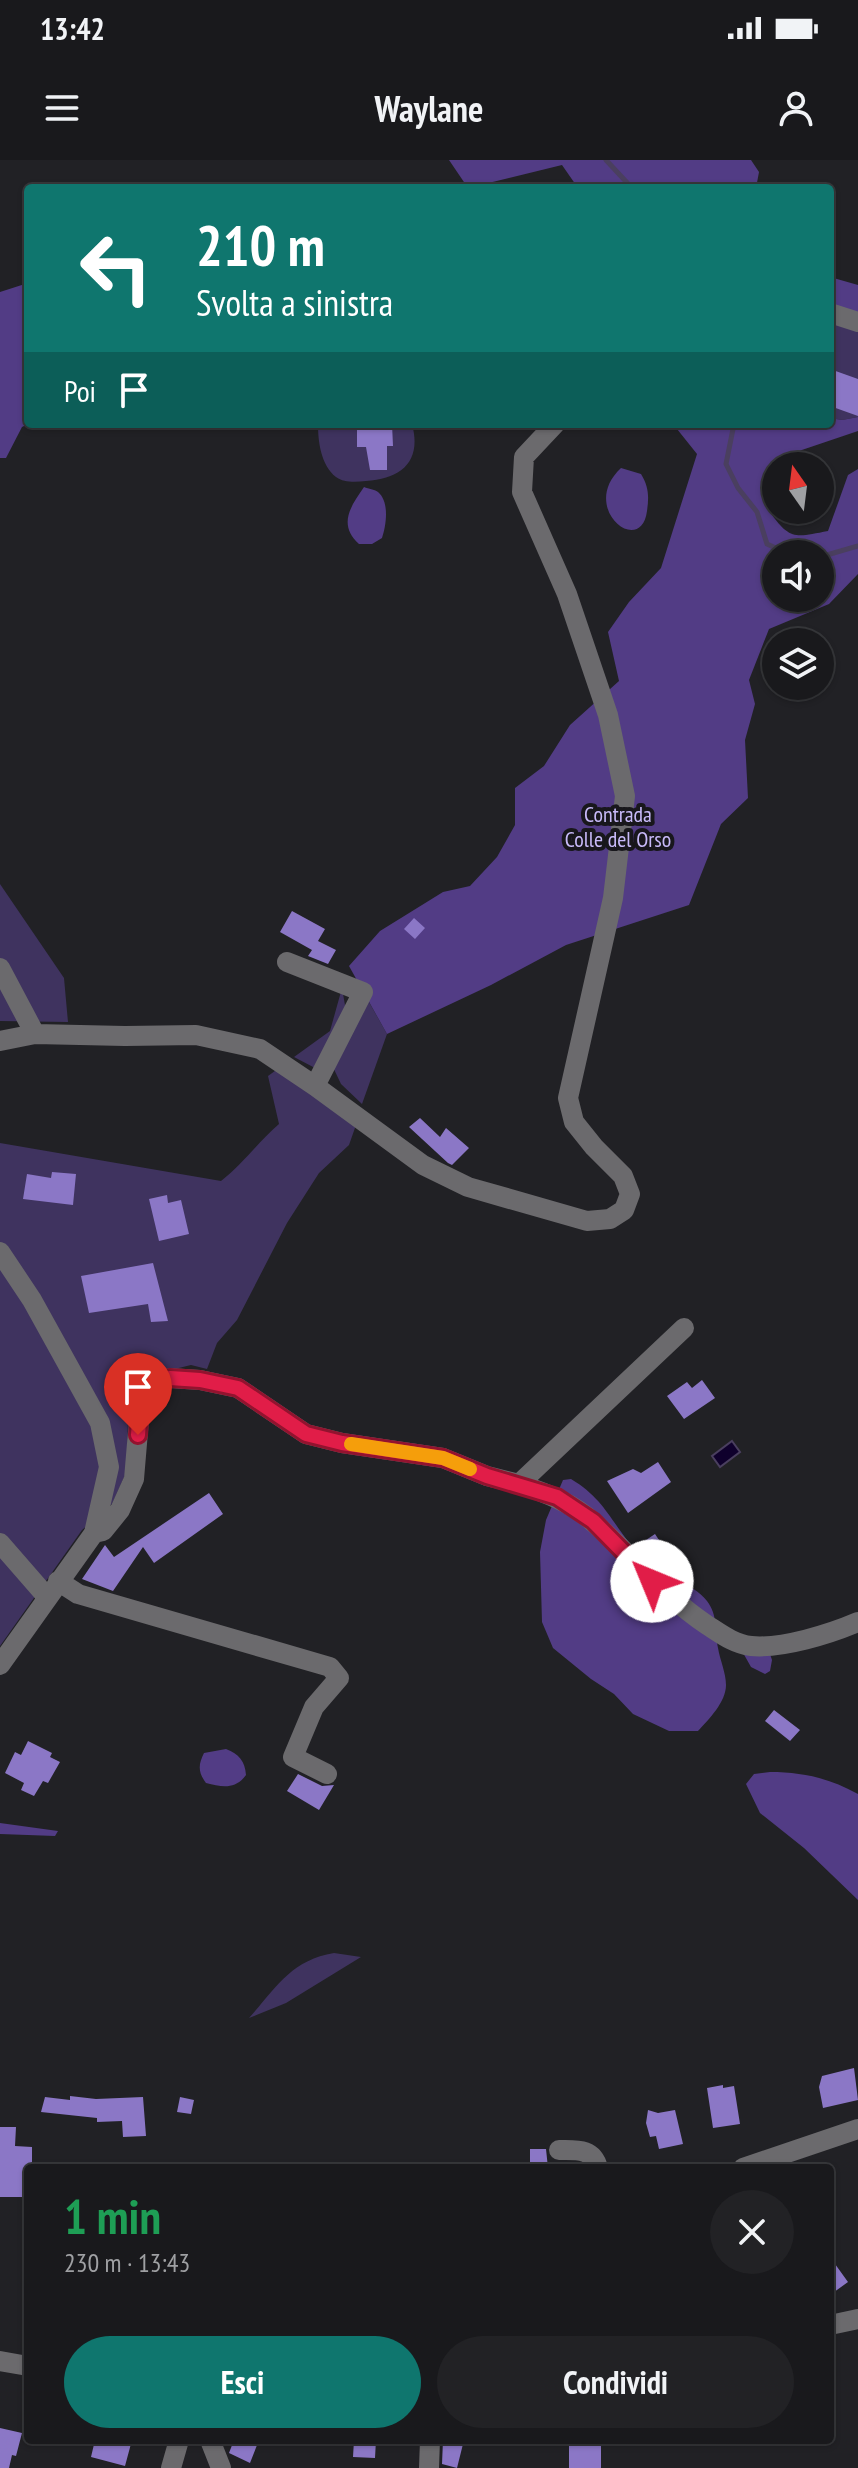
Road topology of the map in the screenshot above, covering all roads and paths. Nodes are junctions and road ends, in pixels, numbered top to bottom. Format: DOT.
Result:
graph roads {
  1 [pos="834,314"];
  2 [pos="858,322"];
  3 [pos="551,428"];
  4 [pos="287,962"];
  5 [pos="0,968"];
  6 [pos="35,1034"];
  7 [pos="0,1041"];
  8 [pos="315,1086"];
  9 [pos="0,1252"];
  10 [pos="684,1328"];
  11 [pos="519,1484"];
  12 [pos="94,1533"];
  13 [pos="0,1543"];
  14 [pos="53,1589"];
  15 [pos="858,1622"];
  16 [pos="0,1665"];
  17 [pos="327,1774"];
  18 [pos="858,2129"];
  19 [pos="559,2150"];
  20 [pos="596,2164"];
  21 [pos="755,2164"];
  22 [pos="858,2319"];
  23 [pos="834,2324"];
  24 [pos="0,2361"];
  25 [pos="24,2365"];
  26 [pos="178,2444"];
  27 [pos="212,2444"];
  28 [pos="430,2444"];
  29 [pos="171,2468"];
  30 [pos="221,2468"];
  31 [pos="429,2468"];
  1 -- 2 [label="street"];
  3 -- 8 [label="street"];
  4 -- 8 [label="street"];
  5 -- 6 [label="street"];
  6 -- 7 [label="street"];
  6 -- 8 [label="street"];
  9 -- 12 [label="street"];
  10 -- 11 [label="street"];
  11 -- 12 [label="street"];
  11 -- 15 [label="street"];
  12 -- 14 [label="street"];
  13 -- 14 [label="street"];
  14 -- 16 [label="street"];
  14 -- 17 [label="street"];
  18 -- 21 [label="street"];
  19 -- 20 [label="street"];
  22 -- 23 [label="street"];
  24 -- 25 [label="street"];
  26 -- 29 [label="street"];
  27 -- 30 [label="street"];
  28 -- 31 [label="street"];
}
